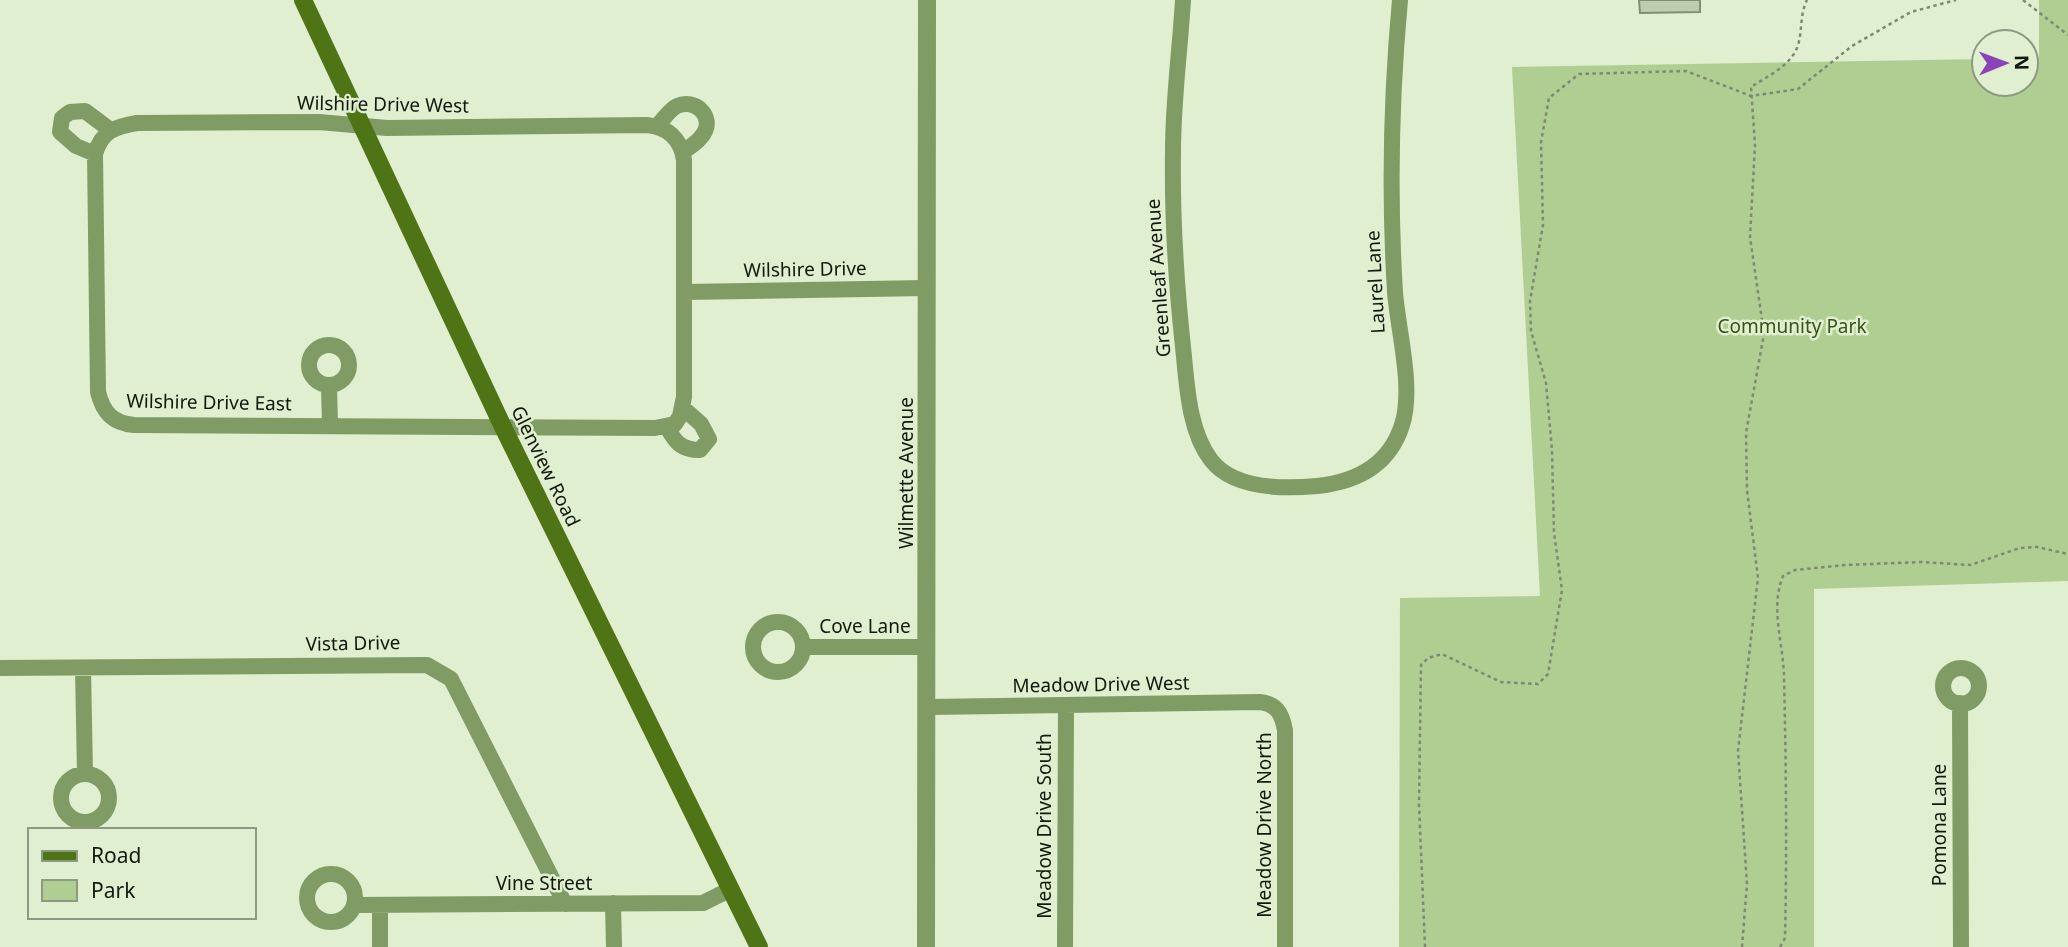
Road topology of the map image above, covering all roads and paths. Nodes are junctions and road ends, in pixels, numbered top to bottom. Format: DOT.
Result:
graph roads {
  1 [pos="303,0"];
  2 [pos="927,0"];
  3 [pos="1183,0"];
  4 [pos="1400,0"];
  5 [pos="1808,0"];
  6 [pos="1956,0"];
  7 [pos="2023,0"];
  8 [pos="2068,35"];
  9 [pos="1751,96"];
  10 [pos="657,126"];
  11 [pos="362,127"];
  12 [pos="109,129"];
  13 [pos="683,152"];
  14 [pos="95,154"];
  15 [pos="927,288"];
  16 [pos="684,292"];
  17 [pos="329,386"];
  18 [pos="683,408"];
  19 [pos="330,425"];
  20 [pos="503,427"];
  21 [pos="667,427"];
  22 [pos="1293,486"];
  23 [pos="2068,554"];
  24 [pos="803,647"];
  25 [pos="927,647"];
  26 [pos="0,668"];
  27 [pos="83,668"];
  28 [pos="1960,703"];
  29 [pos="1066,705"];
  30 [pos="1274,706"];
  31 [pos="927,707"];
  32 [pos="85,774"];
  33 [pos="731,889"];
  34 [pos="613,903"];
  35 [pos="565,904"];
  36 [pos="355,905"];
  37 [pos="380,905"];
  38 [pos="380,947"];
  39 [pos="614,947"];
  40 [pos="759,947"];
  41 [pos="926,947"];
  42 [pos="1065,947"];
  43 [pos="1285,947"];
  44 [pos="1425,947"];
  45 [pos="1742,947"];
  46 [pos="1780,947"];
  47 [pos="1961,947"];
  1 -- 11 [label="main road, Glenview Road"];
  2 -- 15 [label="street, Wilmette Avenue"];
  3 -- 22 [label="street, Greenleaf Avenue"];
  4 -- 22 [label="street, Laurel Lane"];
  5 -- 9 [label="path"];
  6 -- 9 [label="path"];
  7 -- 8 [label="path"];
  9 -- 44 [label="path"];
  9 -- 45 [label="path"];
  10 -- 11 [label="street, Wilshire Drive West"];
  10 -- 13 [label="street"];
  10 -- 13 [label="street"];
  11 -- 12 [label="street, Wilshire Drive West"];
  11 -- 20 [label="main road, Glenview Road"];
  12 -- 14 [label="street"];
  12 -- 14 [label="street"];
  13 -- 16 [label="street"];
  14 -- 19 [label="street, Wilshire Drive East"];
  15 -- 16 [label="street, Wilshire Drive"];
  15 -- 25 [label="street, Wilmette Avenue"];
  16 -- 18 [label="street"];
  17 -- 19 [label="street"];
  18 -- 21 [label="street"];
  18 -- 21 [label="street"];
  19 -- 20 [label="street, Wilshire Drive East"];
  20 -- 21 [label="street, Wilshire Drive East"];
  20 -- 33 [label="main road, Glenview Road"];
  23 -- 46 [label="path"];
  24 -- 25 [label="street, Cove Lane"];
  25 -- 31 [label="street, Wilmette Avenue"];
  26 -- 27 [label="street, Vista Drive"];
  27 -- 32 [label="street"];
  27 -- 35 [label="street, Vista Drive"];
  28 -- 47 [label="street, Pomona Lane"];
  29 -- 30 [label="street, Meadow Drive West"];
  29 -- 31 [label="street, Meadow Drive West"];
  29 -- 42 [label="street, Meadow Drive South"];
  30 -- 43 [label="street, Meadow Drive North"];
  31 -- 41 [label="street, Wilmette Avenue"];
  33 -- 34 [label="street, Vine Street"];
  33 -- 40 [label="main road, Glenview Road"];
  34 -- 35 [label="street, Vine Street"];
  34 -- 39 [label="street"];
  35 -- 37 [label="street, Vine Street"];
  36 -- 37 [label="street, Vine Street"];
  37 -- 38 [label="street"];
}
